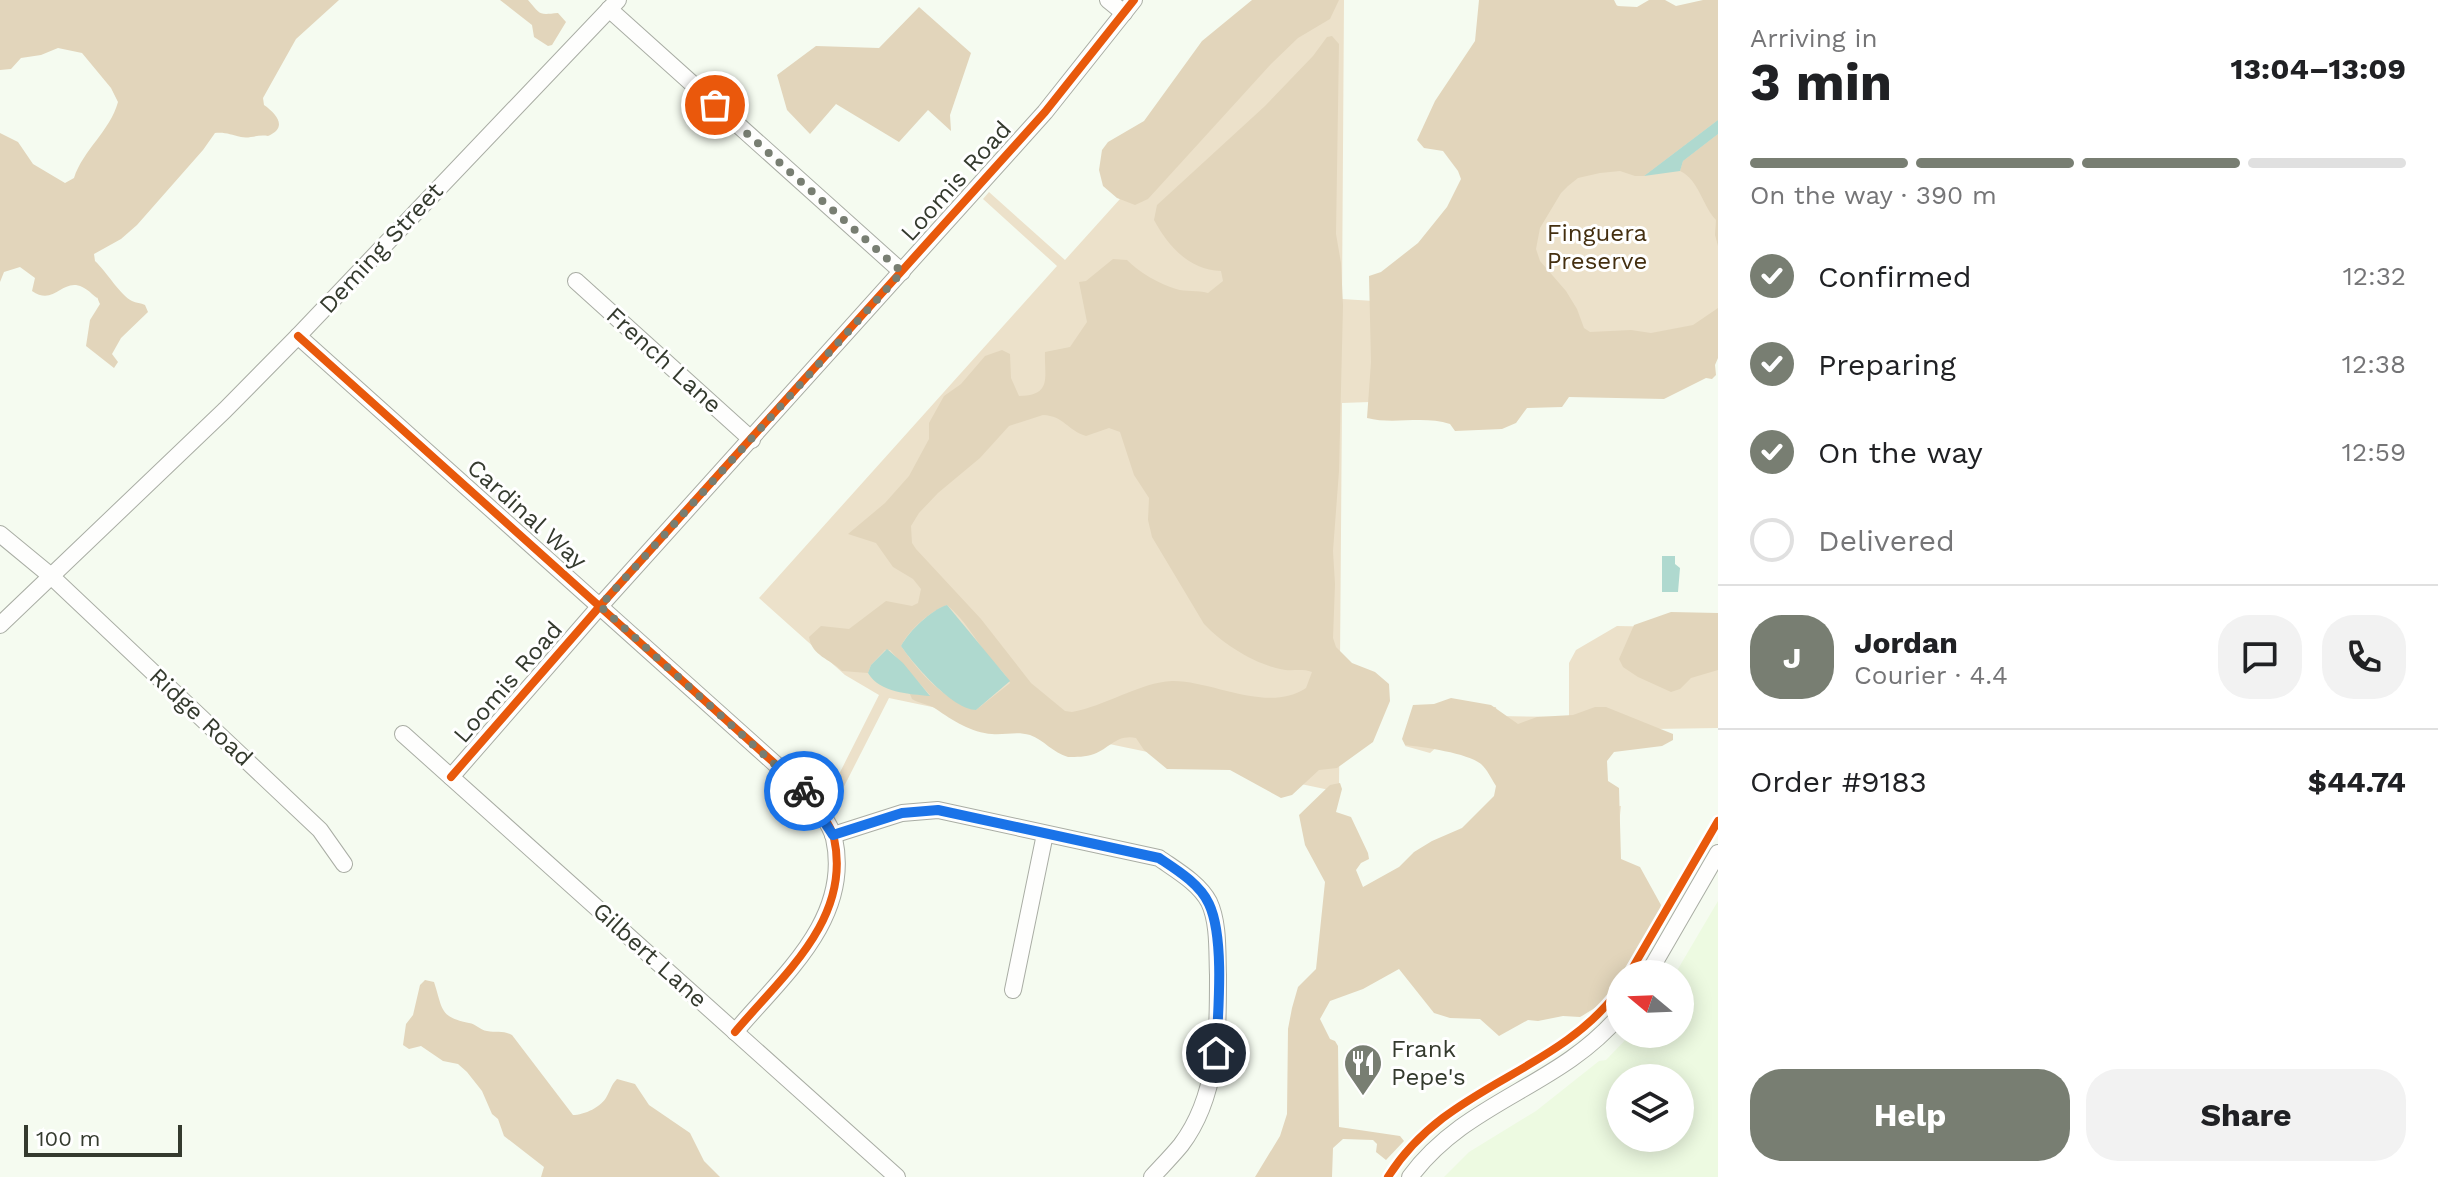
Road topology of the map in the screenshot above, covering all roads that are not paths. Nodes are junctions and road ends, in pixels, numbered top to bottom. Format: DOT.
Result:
graph roads {
  1 [pos="1108,0"];
  2 [pos="614,5"];
  3 [pos="1129,6"];
  4 [pos="902,272"];
  5 [pos="576,281"];
  6 [pos="298,336"];
  7 [pos="752,440"];
  8 [pos="0,534"];
  9 [pos="51,576"];
  10 [pos="600,606"];
  11 [pos="0,625"];
  12 [pos="403,734"];
  13 [pos="451,777"];
  14 [pos="1045,834"];
  15 [pos="833,835"];
  16 [pos="1718,853"];
  17 [pos="344,864"];
  18 [pos="1656,960"];
  19 [pos="1013,990"];
  20 [pos="1606,1029"];
  21 [pos="735,1032"];
  22 [pos="897,1177"];
  23 [pos="1152,1177"];
  24 [pos="1410,1177"];
  1 -- 3 [label="street"];
  2 -- 4 [label="street"];
  2 -- 6 [label="street, Deming Street"];
  3 -- 4 [label="street, Loomis Road"];
  4 -- 7 [label="street, Loomis Road"];
  5 -- 7 [label="street, French Lane"];
  6 -- 9 [label="street, Deming Street"];
  6 -- 10 [label="street, Cardinal Way"];
  7 -- 10 [label="street, Loomis Road"];
  8 -- 9 [label="street, Ridge Road"];
  9 -- 11 [label="street, Deming Street"];
  9 -- 17 [label="street, Ridge Road"];
  10 -- 13 [label="street, Loomis Road"];
  10 -- 15 [label="street, Cardinal Way"];
  12 -- 13 [label="street, Gilbert Lane"];
  13 -- 21 [label="street, Gilbert Lane"];
  14 -- 15 [label="street"];
  14 -- 19 [label="street"];
  14 -- 23 [label="street"];
  15 -- 21 [label="street"];
  16 -- 18 [label="street"];
  20 -- 24 [label="street"];
  21 -- 22 [label="street, Gilbert Lane"];
}
